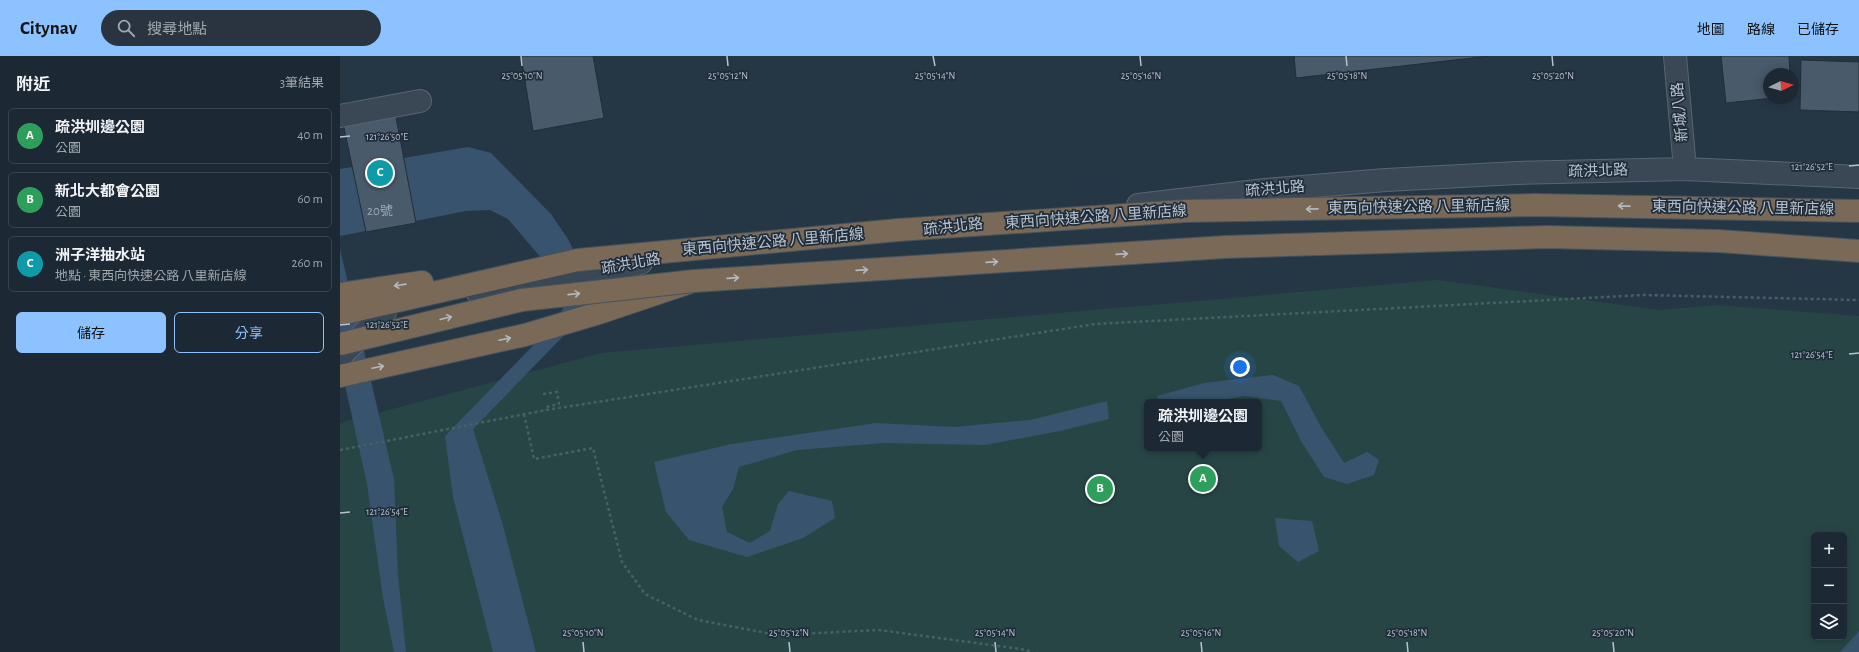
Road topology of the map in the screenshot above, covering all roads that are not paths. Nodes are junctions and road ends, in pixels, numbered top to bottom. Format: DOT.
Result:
graph roads {
  1 [pos="1675,56"];
  2 [pos="420,101"];
  3 [pos="340,116"];
  4 [pos="1685,169"];
  5 [pos="1859,177"];
  6 [pos="1859,211"];
  7 [pos="1859,251"];
  8 [pos="578,260"];
  9 [pos="694,281"];
  10 [pos="340,294"];
  11 [pos="385,312"];
  12 [pos="340,314"];
  13 [pos="340,322"];
  14 [pos="340,344"];
  15 [pos="340,357"];
  16 [pos="340,376"];
  1 -- 4 [label="street, 新城八路"];
  2 -- 3 [label="street"];
  4 -- 5 [label="street, 疏洪北路"];
  4 -- 11 [label="street, 疏洪北路"];
  6 -- 8 [label="highway, 東西向快速公路 八里新店線, one-way, bridge"];
  9 -- 7 [label="highway, one-way"];
  8 -- 10 [label="highway, one-way"];
  8 -- 12 [label="highway, 東西向快速公路 八里新店線"];
  14 -- 9 [label="highway, one-way, bridge"];
  16 -- 9 [label="highway, one-way, bridge"];
  11 -- 13 [label="street, 疏洪北路"];
  11 -- 15 [label="street"];
}
